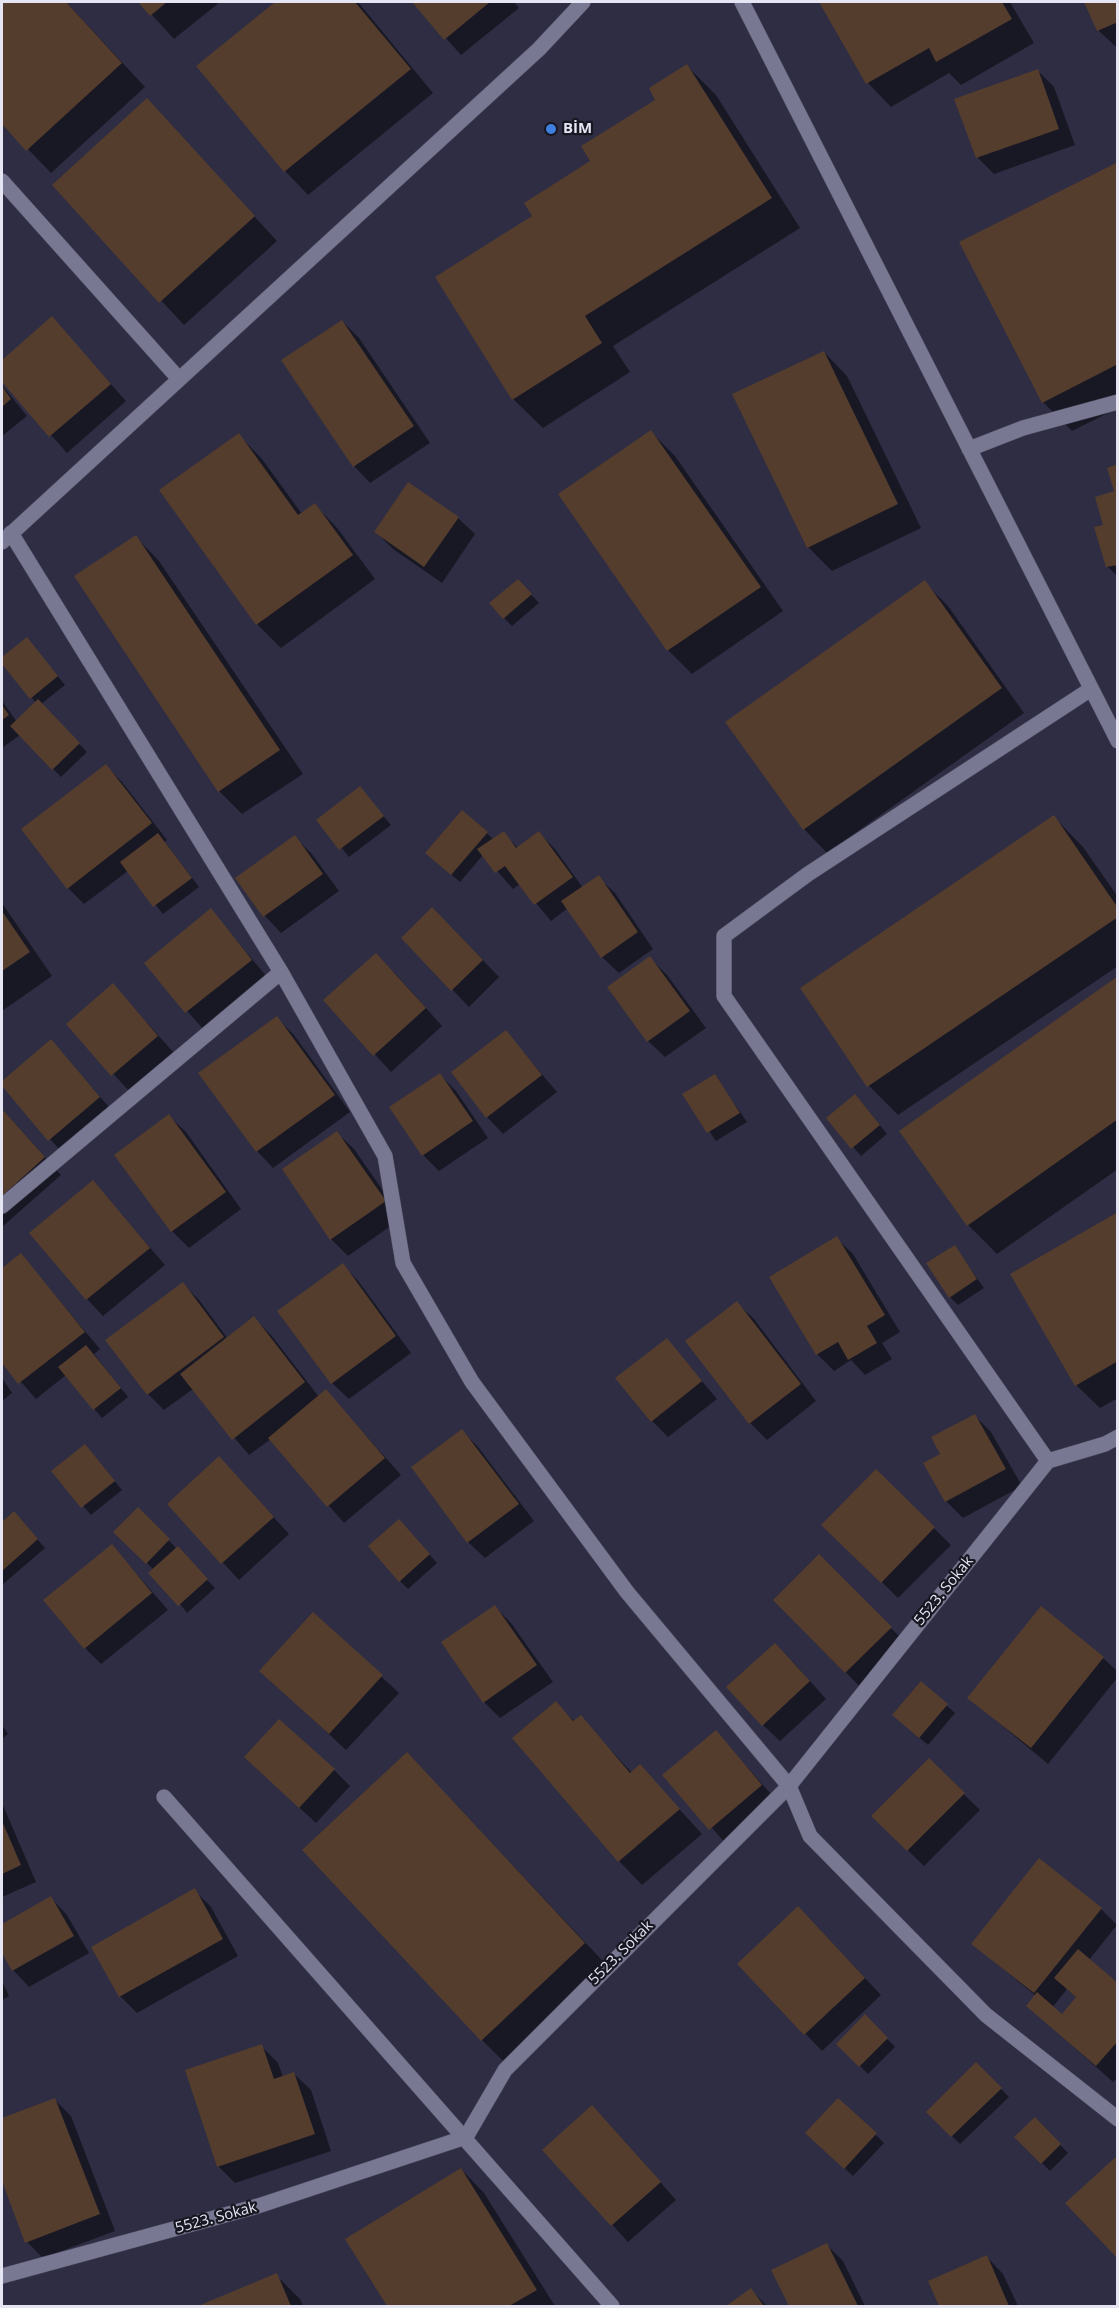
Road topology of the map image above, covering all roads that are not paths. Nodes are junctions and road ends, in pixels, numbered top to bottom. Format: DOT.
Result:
graph roads {
  1 [pos="583,2"];
  2 [pos="742,2"];
  3 [pos="2,181"];
  4 [pos="178,379"];
  5 [pos="1118,402"];
  6 [pos="969,449"];
  7 [pos="6,537"];
  8 [pos="1091,689"];
  9 [pos="1118,741"];
  10 [pos="281,972"];
  11 [pos="2,1206"];
  12 [pos="1118,1437"];
  13 [pos="1048,1461"];
  14 [pos="789,1786"];
  15 [pos="164,1797"];
  16 [pos="1118,2119"];
  17 [pos="465,2137"];
  18 [pos="2,2276"];
  19 [pos="612,2307"];
  1 -- 4 [label="street"];
  2 -- 6 [label="street"];
  3 -- 4 [label="street"];
  4 -- 7 [label="street"];
  5 -- 6 [label="street"];
  6 -- 8 [label="street"];
  7 -- 10 [label="street"];
  8 -- 9 [label="street"];
  8 -- 13 [label="street"];
  10 -- 11 [label="street"];
  10 -- 14 [label="street"];
  12 -- 13 [label="street"];
  13 -- 14 [label="street, 5523. Sokak"];
  14 -- 16 [label="street"];
  14 -- 17 [label="street, 5523. Sokak"];
  15 -- 17 [label="street"];
  17 -- 18 [label="street, 5523. Sokak"];
  17 -- 19 [label="street"];
}
